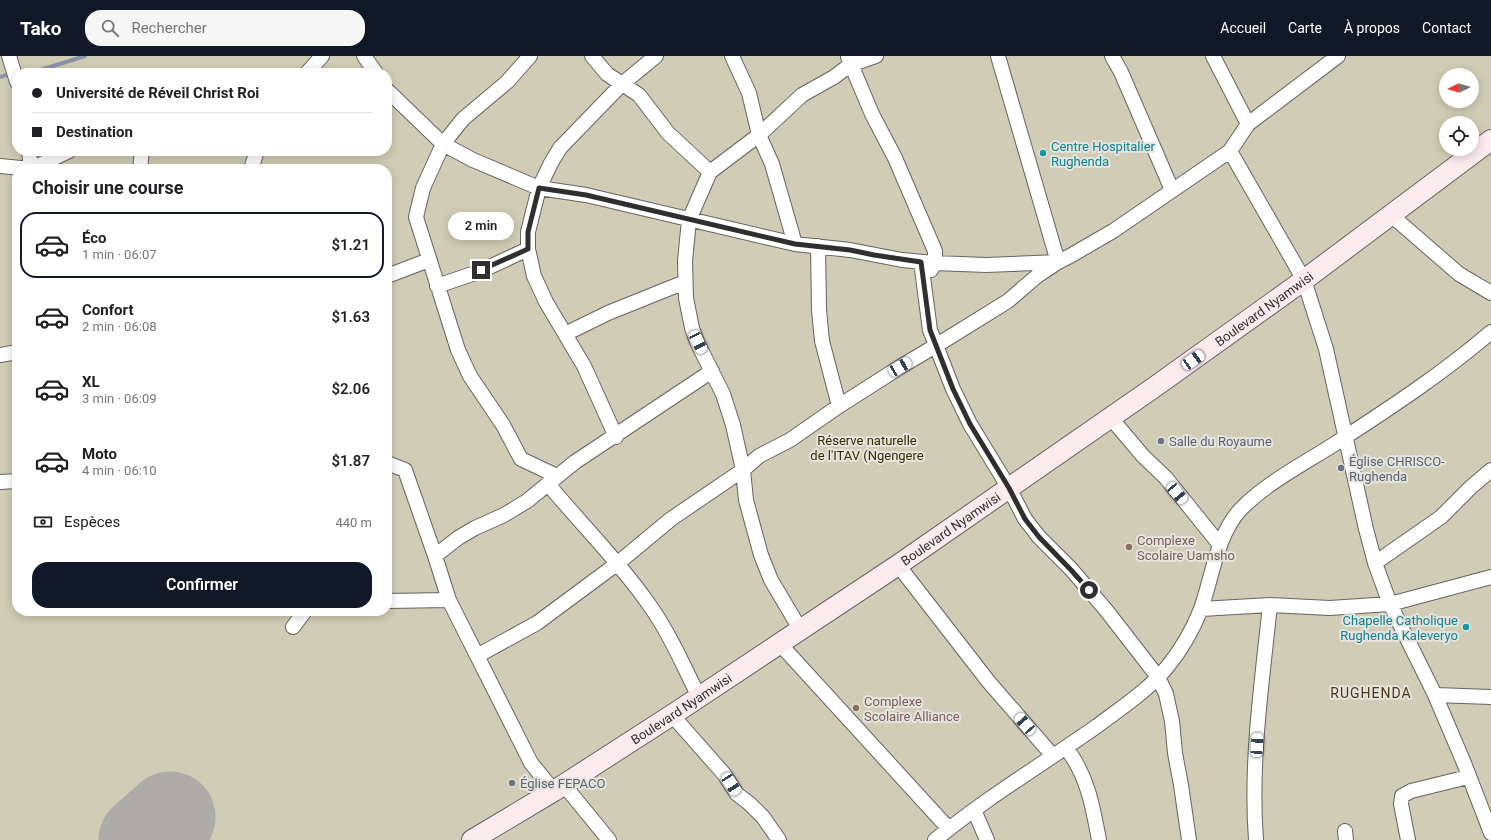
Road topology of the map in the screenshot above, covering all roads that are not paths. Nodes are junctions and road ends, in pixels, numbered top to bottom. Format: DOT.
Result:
graph roads {
  1 [pos="9,56"];
  2 [pos="322,56"];
  3 [pos="364,56"];
  4 [pos="530,56"];
  5 [pos="592,56"];
  6 [pos="656,56"];
  7 [pos="732,56"];
  8 [pos="876,56"];
  9 [pos="998,56"];
  10 [pos="1112,56"];
  11 [pos="1213,56"];
  12 [pos="1338,56"];
  13 [pos="849,60"];
  14 [pos="13,68"];
  15 [pos="311,68"];
  16 [pos="372,68"];
  17 [pos="622,84"];
  18 [pos="392,95"];
  19 [pos="1248,124"];
  20 [pos="759,135"];
  21 [pos="1491,140"];
  22 [pos="443,144"];
  23 [pos="1230,151"];
  24 [pos="58,156"];
  25 [pos="42,164"];
  26 [pos="0,166"];
  27 [pos="12,167"];
  28 [pos="710,172"];
  29 [pos="539,188"];
  30 [pos="1172,190"];
  31 [pos="1391,215"];
  32 [pos="689,220"];
  33 [pos="795,244"];
  34 [pos="818,246"];
  35 [pos="528,249"];
  36 [pos="429,260"];
  37 [pos="1058,262"];
  38 [pos="928,263"];
  39 [pos="392,274"];
  40 [pos="1304,280"];
  41 [pos="686,282"];
  42 [pos="437,286"];
  43 [pos="1491,293"];
  44 [pos="1491,332"];
  45 [pos="565,334"];
  46 [pos="937,345"];
  47 [pos="12,353"];
  48 [pos="0,355"];
  49 [pos="712,371"];
  50 [pos="839,406"];
  51 [pos="1110,417"];
  52 [pos="1346,436"];
  53 [pos="616,437"];
  54 [pos="392,465"];
  55 [pos="743,470"];
  56 [pos="1491,470"];
  57 [pos="552,480"];
  58 [pos="12,481"];
  59 [pos="0,482"];
  60 [pos="1009,488"];
  61 [pos="1220,545"];
  62 [pos="436,556"];
  63 [pos="618,563"];
  64 [pos="1375,563"];
  65 [pos="898,565"];
  66 [pos="1491,577"];
  67 [pos="449,600"];
  68 [pos="392,601"];
  69 [pos="1390,604"];
  70 [pos="1270,605"];
  71 [pos="1201,609"];
  72 [pos="301,616"];
  73 [pos="293,627"];
  74 [pos="800,629"];
  75 [pos="779,643"];
  76 [pos="476,656"];
  77 [pos="1158,677"];
  78 [pos="1435,696"];
  79 [pos="698,697"];
  80 [pos="1491,697"];
  81 [pos="672,714"];
  82 [pos="1066,748"];
  83 [pos="1053,756"];
  84 [pos="1468,777"];
  85 [pos="559,788"];
  86 [pos="974,810"];
  87 [pos="1490,824"];
  88 [pos="949,828"];
  89 [pos="472,840"];
  90 [pos="609,840"];
  91 [pos="779,840"];
  92 [pos="935,840"];
  93 [pos="987,840"];
  94 [pos="1100,840"];
  95 [pos="1189,840"];
  96 [pos="1256,840"];
  97 [pos="1408,840"];
  1 -- 14 [label="street"];
  2 -- 15 [label="street"];
  3 -- 16 [label="street"];
  4 -- 22 [label="street"];
  5 -- 17 [label="street"];
  6 -- 17 [label="street"];
  7 -- 20 [label="street"];
  8 -- 13 [label="street"];
  9 -- 37 [label="street"];
  10 -- 30 [label="street"];
  11 -- 19 [label="street"];
  12 -- 19 [label="street"];
  13 -- 20 [label="street"];
  13 -- 38 [label="street"];
  17 -- 28 [label="street"];
  17 -- 29 [label="street"];
  18 -- 22 [label="street"];
  19 -- 23 [label="street"];
  20 -- 28 [label="street"];
  20 -- 33 [label="street"];
  21 -- 31 [label="main road, Boulevard Nyamwisi"];
  22 -- 29 [label="street"];
  22 -- 36 [label="street"];
  23 -- 30 [label="street"];
  23 -- 40 [label="street"];
  24 -- 25 [label="street"];
  26 -- 27 [label="street"];
  28 -- 32 [label="street"];
  29 -- 32 [label="street"];
  29 -- 35 [label="street"];
  30 -- 37 [label="street"];
  31 -- 40 [label="main road, Boulevard Nyamwisi"];
  31 -- 43 [label="street"];
  32 -- 33 [label="street"];
  32 -- 41 [label="street"];
  33 -- 34 [label="street"];
  34 -- 38 [label="street"];
  34 -- 50 [label="street"];
  35 -- 42 [label="street"];
  35 -- 45 [label="street"];
  36 -- 39 [label="street"];
  36 -- 42 [label="street"];
  37 -- 38 [label="street"];
  37 -- 46 [label="street"];
  38 -- 46 [label="street"];
  40 -- 51 [label="main road, Boulevard Nyamwisi"];
  40 -- 52 [label="street"];
  41 -- 45 [label="street"];
  41 -- 49 [label="street"];
  42 -- 57 [label="street"];
  44 -- 52 [label="street"];
  45 -- 53 [label="street"];
  46 -- 50 [label="street"];
  46 -- 60 [label="street"];
  47 -- 48 [label="street"];
  49 -- 53 [label="street"];
  49 -- 55 [label="street"];
  50 -- 55 [label="street"];
  51 -- 60 [label="main road, Boulevard Nyamwisi"];
  51 -- 61 [label="street"];
  52 -- 61 [label="street"];
  52 -- 64 [label="street"];
  53 -- 57 [label="street"];
  54 -- 62 [label="street"];
  55 -- 63 [label="street"];
  55 -- 74 [label="street"];
  56 -- 64 [label="street"];
  57 -- 62 [label="street"];
  57 -- 63 [label="street"];
  58 -- 59 [label="street"];
  60 -- 65 [label="main road, Boulevard Nyamwisi"];
  60 -- 77 [label="street"];
  61 -- 71 [label="street"];
  62 -- 67 [label="street"];
  63 -- 76 [label="street"];
  63 -- 79 [label="street"];
  64 -- 69 [label="street"];
  65 -- 74 [label="main road, Boulevard Nyamwisi"];
  65 -- 83 [label="street"];
  66 -- 69 [label="street"];
  67 -- 68 [label="street"];
  67 -- 76 [label="street"];
  69 -- 70 [label="street"];
  69 -- 78 [label="street"];
  70 -- 71 [label="street"];
  70 -- 96 [label="street"];
  71 -- 77 [label="street"];
  72 -- 73 [label="street"];
  74 -- 75 [label="main road, Boulevard Nyamwisi"];
  75 -- 79 [label="main road, Boulevard Nyamwisi"];
  75 -- 88 [label="street"];
  76 -- 85 [label="street"];
  77 -- 82 [label="street"];
  77 -- 95 [label="street"];
  78 -- 80 [label="street"];
  78 -- 84 [label="street"];
  79 -- 81 [label="main road, Boulevard Nyamwisi"];
  81 -- 85 [label="main road, Boulevard Nyamwisi"];
  81 -- 91 [label="street"];
  82 -- 83 [label="street"];
  82 -- 94 [label="street"];
  83 -- 86 [label="street"];
  84 -- 87 [label="street"];
  84 -- 97 [label="street"];
  85 -- 89 [label="main road, Boulevard Nyamwisi"];
  85 -- 90 [label="street"];
  86 -- 88 [label="street"];
  86 -- 93 [label="street"];
  88 -- 92 [label="street"];
}
